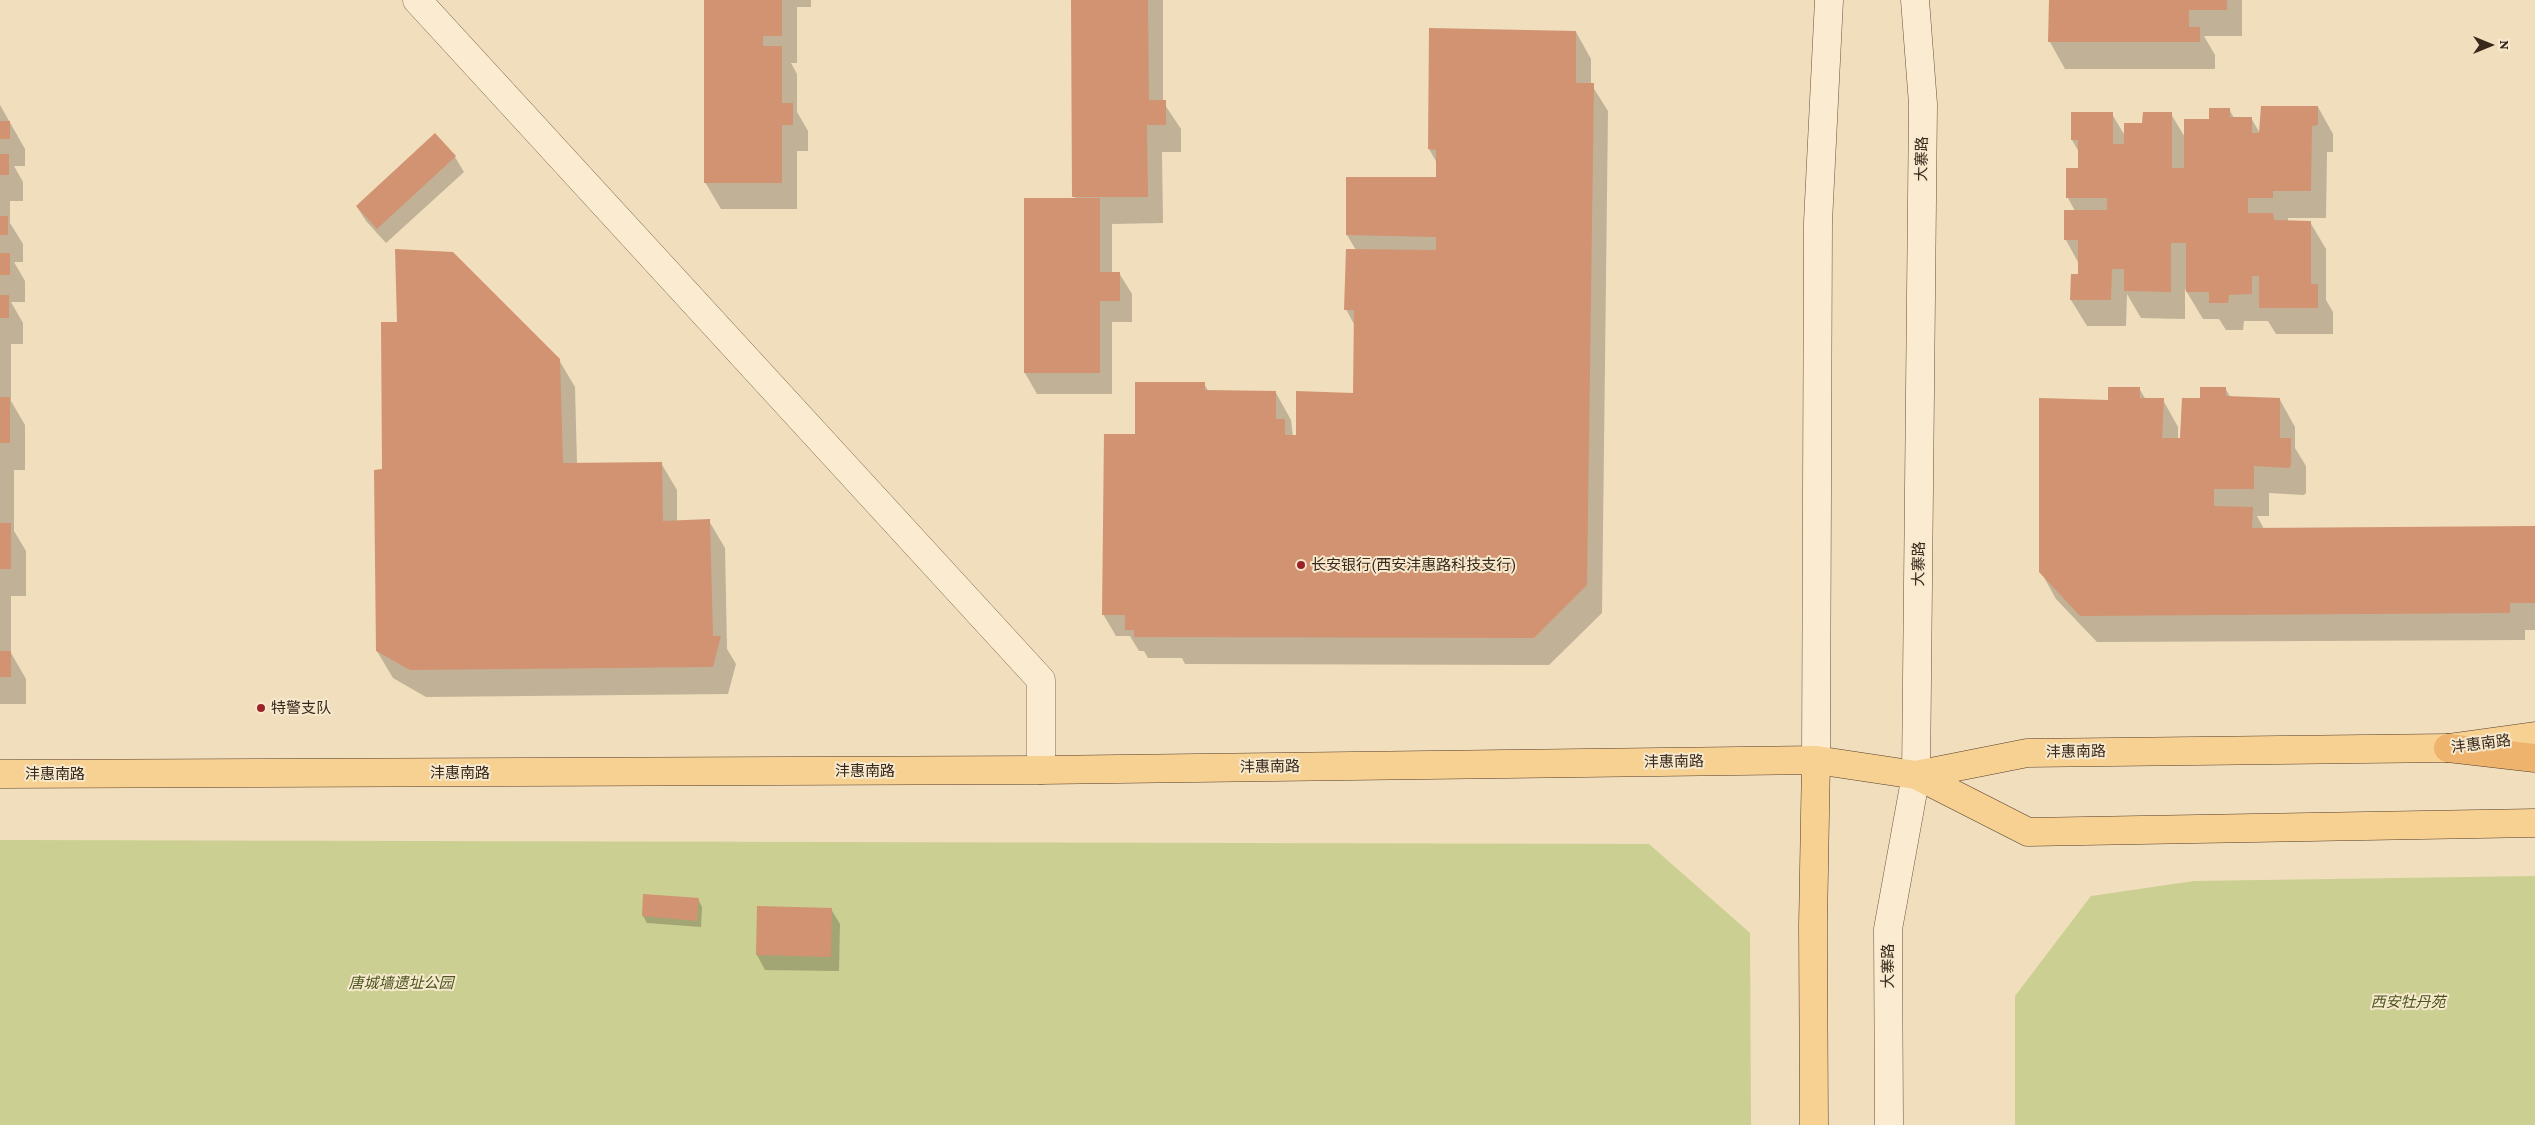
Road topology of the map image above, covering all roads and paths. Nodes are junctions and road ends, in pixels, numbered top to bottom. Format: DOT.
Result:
graph roads {
  1 [pos="417,0"];
  2 [pos="1829,0"];
  3 [pos="1915,0"];
  4 [pos="2535,736"];
  5 [pos="2448,748"];
  6 [pos="2535,758"];
  7 [pos="1816,760"];
  8 [pos="1041,770"];
  9 [pos="0,774"];
  10 [pos="1916,775"];
  11 [pos="2535,823"];
  12 [pos="1814,1125"];
  13 [pos="1889,1125"];
  1 -- 8 [label="main road"];
  2 -- 7 [label="main road"];
  3 -- 10 [label="main road, 大寨路"];
  4 -- 5 [label="main road, 沣惠南路"];
  5 -- 6 [label="highway"];
  5 -- 10 [label="main road, 沣惠南路"];
  7 -- 8 [label="main road, 沣惠南路"];
  7 -- 10 [label="main road, 沣惠南路"];
  7 -- 12 [label="main road"];
  8 -- 9 [label="main road, 沣惠南路"];
  10 -- 11 [label="main road"];
  10 -- 13 [label="main road, 大寨路"];
}
